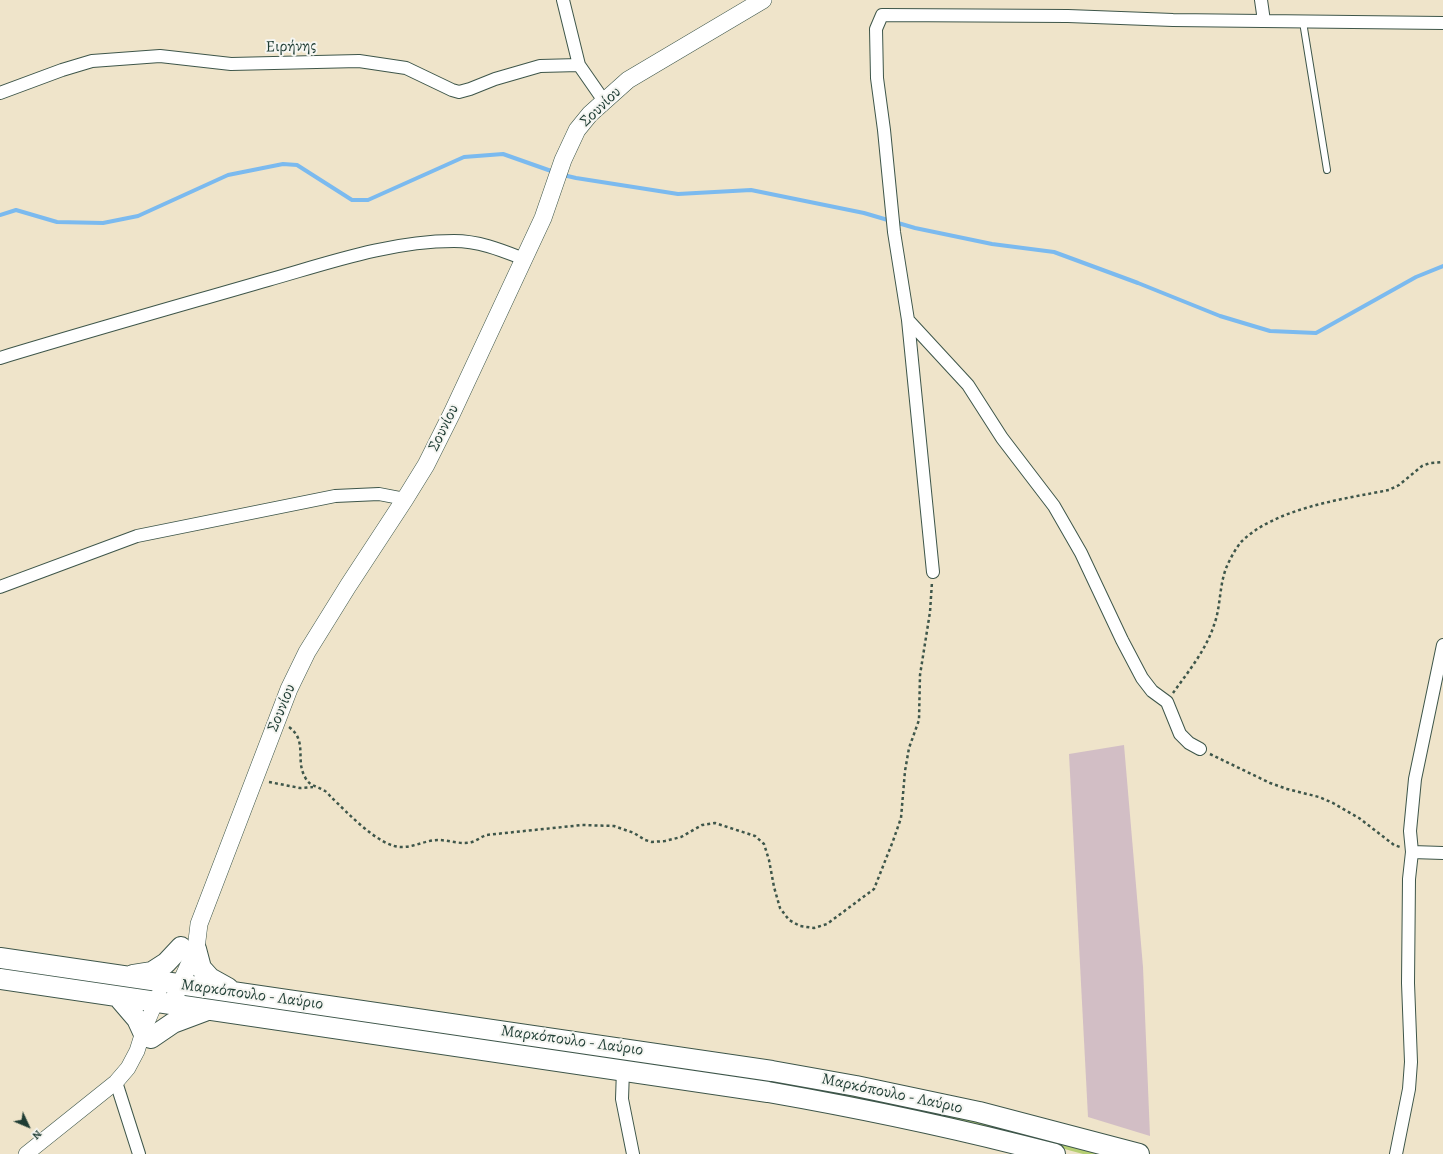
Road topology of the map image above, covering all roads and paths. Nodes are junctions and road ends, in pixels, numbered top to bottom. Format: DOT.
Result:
graph roads {
  1 [pos="563,0"];
  2 [pos="763,0"];
  3 [pos="1261,0"];
  4 [pos="1264,21"];
  5 [pos="1302,22"];
  6 [pos="1443,23"];
  7 [pos="579,65"];
  8 [pos="0,93"];
  9 [pos="604,101"];
  10 [pos="1327,170"];
  11 [pos="524,259"];
  12 [pos="908,320"];
  13 [pos="0,358"];
  14 [pos="1443,462"];
  15 [pos="405,499"];
  16 [pos="932,572"];
  17 [pos="0,587"];
  18 [pos="1443,644"];
  19 [pos="1167,702"];
  20 [pos="278,718"];
  21 [pos="1200,750"];
  22 [pos="255,778"];
  23 [pos="314,787"];
  24 [pos="1412,852"];
  25 [pos="1443,853"];
  26 [pos="188,948"];
  27 [pos="0,958"];
  28 [pos="121,976"];
  29 [pos="0,979"];
  30 [pos="172,983"];
  31 [pos="235,992"];
  32 [pos="119,998"];
  33 [pos="164,1004"];
  34 [pos="208,1010"];
  35 [pos="143,1040"];
  36 [pos="623,1070"];
  37 [pos="116,1082"];
  38 [pos="26,1154"];
  39 [pos="139,1154"];
  40 [pos="633,1154"];
  41 [pos="1055,1154"];
  42 [pos="1139,1154"];
  43 [pos="1396,1154"];
  1 -- 7 [label="street"];
  2 -- 9 [label="main road, Σουνίου"];
  3 -- 4 [label="street"];
  4 -- 5 [label="street"];
  4 -- 12 [label="street"];
  5 -- 6 [label="street"];
  5 -- 10 [label="lane"];
  7 -- 8 [label="street, Ειρήνης"];
  7 -- 9 [label="street"];
  9 -- 11 [label="main road, Σουνίου"];
  11 -- 13 [label="street"];
  11 -- 15 [label="main road, Σουνίου"];
  12 -- 16 [label="street"];
  12 -- 19 [label="street"];
  14 -- 19 [label="path"];
  15 -- 17 [label="street"];
  15 -- 20 [label="main road, Σουνίου"];
  16 -- 23 [label="path"];
  18 -- 24 [label="street"];
  19 -- 21 [label="street"];
  20 -- 22 [label="main road, Σουνίου"];
  20 -- 23 [label="path"];
  21 -- 24 [label="path"];
  22 -- 23 [label="path"];
  22 -- 26 [label="main road, Σουνίου"];
  24 -- 25 [label="street"];
  24 -- 43 [label="street"];
  26 -- 28 [label="highway"];
  26 -- 30 [label="main road, Σουνίου"];
  26 -- 31 [label="highway"];
  27 -- 28 [label="highway, Μαρκόπουλο - Λαύριο"];
  28 -- 30 [label="highway, Μαρκόπουλο - Λαύριο"];
  29 -- 32 [label="highway, Μαρκόπουλο - Λαύριο"];
  30 -- 31 [label="highway, Μαρκόπουλο - Λαύριο"];
  30 -- 33 [label="main road, Σουνίου"];
  31 -- 42 [label="highway, Μαρκόπουλο - Λαύριο"];
  32 -- 33 [label="highway, Μαρκόπουλο - Λαύριο"];
  32 -- 35 [label="highway"];
  33 -- 34 [label="highway, Μαρκόπουλο - Λαύριο"];
  33 -- 35 [label="street"];
  34 -- 35 [label="highway"];
  34 -- 36 [label="highway, Μαρκόπουλο - Λαύριο"];
  35 -- 37 [label="street"];
  36 -- 40 [label="street"];
  36 -- 41 [label="highway, Μαρκόπουλο - Λαύριο"];
  37 -- 38 [label="street"];
  37 -- 39 [label="street"];
}
